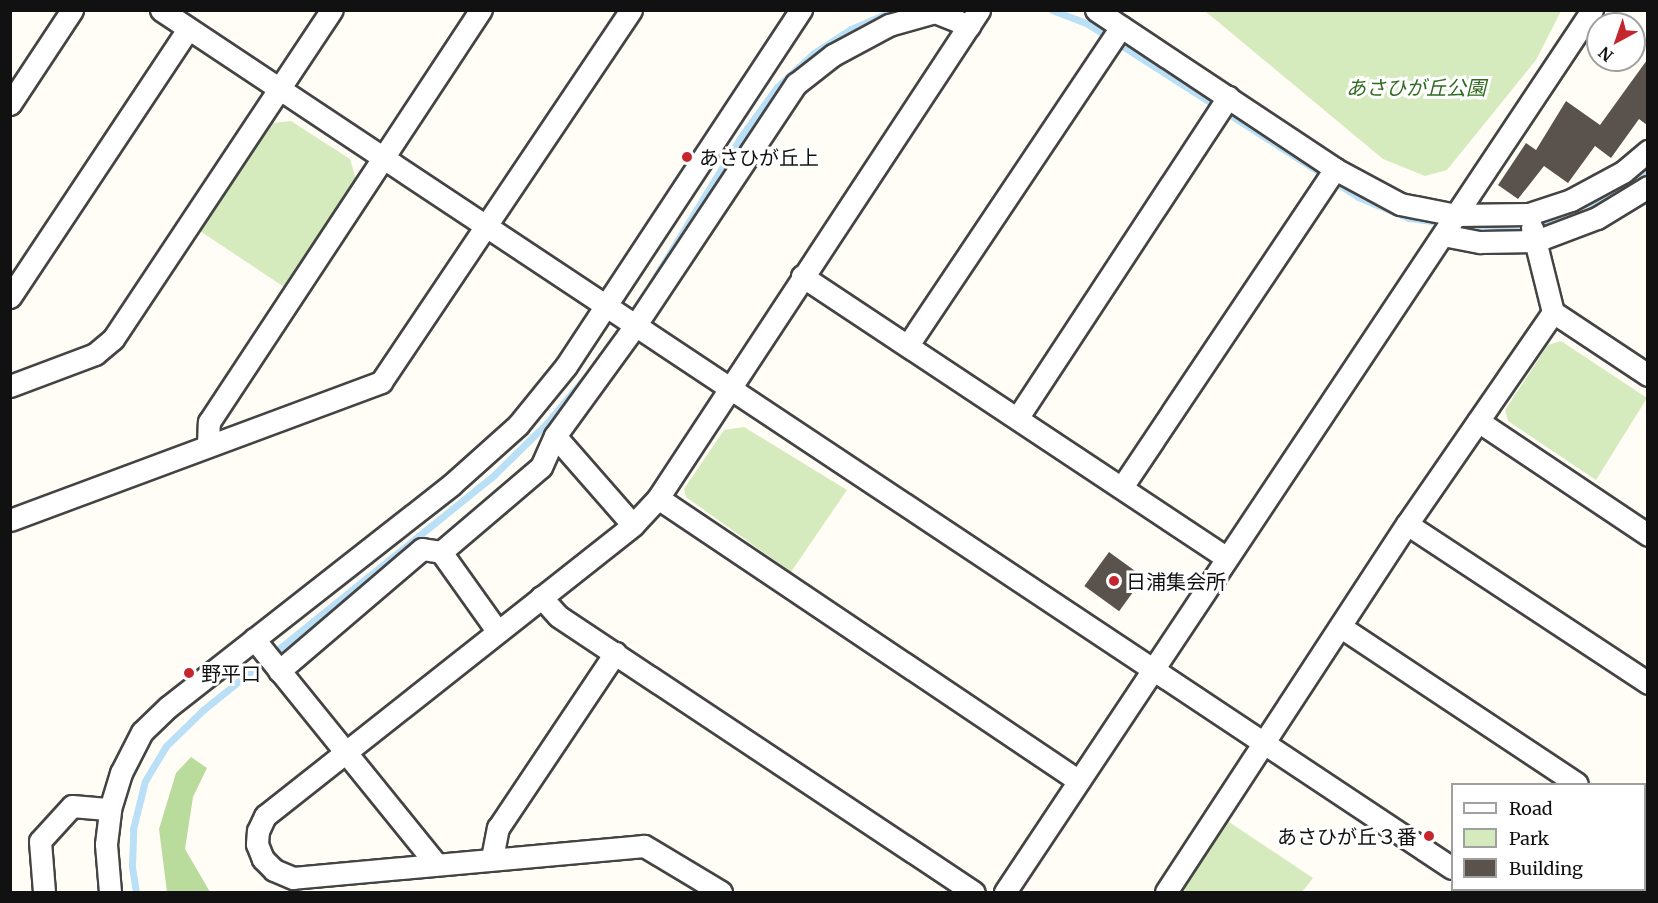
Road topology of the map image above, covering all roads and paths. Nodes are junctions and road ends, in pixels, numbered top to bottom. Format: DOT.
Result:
graph roads {
  1 [pos="72,10"];
  2 [pos="161,10"];
  3 [pos="333,10"];
  4 [pos="482,10"];
  5 [pos="631,10"];
  6 [pos="801,10"];
  7 [pos="1096,10"];
  8 [pos="1592,10"];
  9 [pos="974,18"];
  10 [pos="1121,27"];
  11 [pos="188,29"];
  12 [pos="280,89"];
  13 [pos="1228,97"];
  14 [pos="10,104"];
  15 [pos="1647,152"];
  16 [pos="384,158"];
  17 [pos="1335,168"];
  18 [pos="1647,187"];
  19 [pos="1529,214"];
  20 [pos="1456,215"];
  21 [pos="488,226"];
  22 [pos="1443,235"];
  23 [pos="1536,241"];
  24 [pos="802,276"];
  25 [pos="10,297"];
  26 [pos="605,306"];
  27 [pos="1553,312"];
  28 [pos="635,326"];
  29 [pos="908,345"];
  30 [pos="1647,375"];
  31 [pos="10,386"];
  32 [pos="729,388"];
  33 [pos="1018,417"];
  34 [pos="1478,421"];
  35 [pos="555,436"];
  36 [pos="208,445"];
  37 [pos="1122,487"];
  38 [pos="658,498"];
  39 [pos="11,520"];
  40 [pos="1407,524"];
  41 [pos="633,525"];
  42 [pos="1647,535"];
  43 [pos="441,552"];
  44 [pos="1227,558"];
  45 [pos="541,597"];
  46 [pos="1341,627"];
  47 [pos="498,632"];
  48 [pos="254,639"];
  49 [pos="615,653"];
  50 [pos="1155,669"];
  51 [pos="279,671"];
  52 [pos="1647,683"];
  53 [pos="1265,744"];
  54 [pos="344,754"];
  55 [pos="1079,781"];
  56 [pos="1575,783"];
  57 [pos="110,809"];
  58 [pos="492,858"];
  59 [pos="436,864"];
  60 [pos="1451,867"];
  61 [pos="44,892"];
  62 [pos="110,892"];
  63 [pos="721,892"];
  64 [pos="974,892"];
  65 [pos="1005,892"];
  66 [pos="1166,892"];
  1 -- 14 [label="street"];
  2 -- 11 [label="street"];
  3 -- 12 [label="street"];
  4 -- 16 [label="street"];
  5 -- 21 [label="street"];
  6 -- 26 [label="street"];
  7 -- 10 [label="street"];
  8 -- 20 [label="street"];
  9 -- 24 [label="street"];
  9 -- 28 [label="street"];
  10 -- 13 [label="street"];
  10 -- 29 [label="street"];
  11 -- 12 [label="street"];
  11 -- 25 [label="street"];
  12 -- 16 [label="street"];
  12 -- 31 [label="street"];
  13 -- 17 [label="street"];
  13 -- 33 [label="street"];
  15 -- 19 [label="street"];
  16 -- 21 [label="street"];
  16 -- 36 [label="street"];
  17 -- 20 [label="street"];
  17 -- 37 [label="street"];
  18 -- 23 [label="street"];
  19 -- 20 [label="street"];
  19 -- 23 [label="street"];
  20 -- 22 [label="street"];
  21 -- 26 [label="street"];
  21 -- 36 [label="street"];
  22 -- 23 [label="street"];
  22 -- 44 [label="street"];
  23 -- 27 [label="street"];
  24 -- 29 [label="street"];
  24 -- 32 [label="street"];
  26 -- 28 [label="street"];
  26 -- 48 [label="street"];
  27 -- 30 [label="street"];
  27 -- 34 [label="street"];
  28 -- 32 [label="street"];
  28 -- 35 [label="street"];
  29 -- 33 [label="street"];
  32 -- 38 [label="street"];
  32 -- 50 [label="street"];
  33 -- 37 [label="street"];
  34 -- 40 [label="street"];
  34 -- 42 [label="street"];
  35 -- 41 [label="street"];
  35 -- 43 [label="street"];
  36 -- 39 [label="street"];
  37 -- 44 [label="street"];
  38 -- 41 [label="street"];
  38 -- 55 [label="street"];
  40 -- 46 [label="street"];
  40 -- 52 [label="street"];
  41 -- 45 [label="street"];
  43 -- 47 [label="street"];
  43 -- 51 [label="street"];
  44 -- 50 [label="street"];
  45 -- 47 [label="street"];
  45 -- 49 [label="street"];
  46 -- 53 [label="street"];
  46 -- 56 [label="street"];
  47 -- 54 [label="street"];
  48 -- 51 [label="street"];
  48 -- 57 [label="street"];
  49 -- 58 [label="street"];
  49 -- 64 [label="street"];
  50 -- 53 [label="street"];
  50 -- 55 [label="street"];
  51 -- 54 [label="street"];
  53 -- 60 [label="street"];
  53 -- 66 [label="street"];
  54 -- 59 [label="street"];
  54 -- 59 [label="street"];
  55 -- 65 [label="street"];
  57 -- 61 [label="street"];
  57 -- 62 [label="street"];
  58 -- 59 [label="street"];
  58 -- 63 [label="street"];
}
